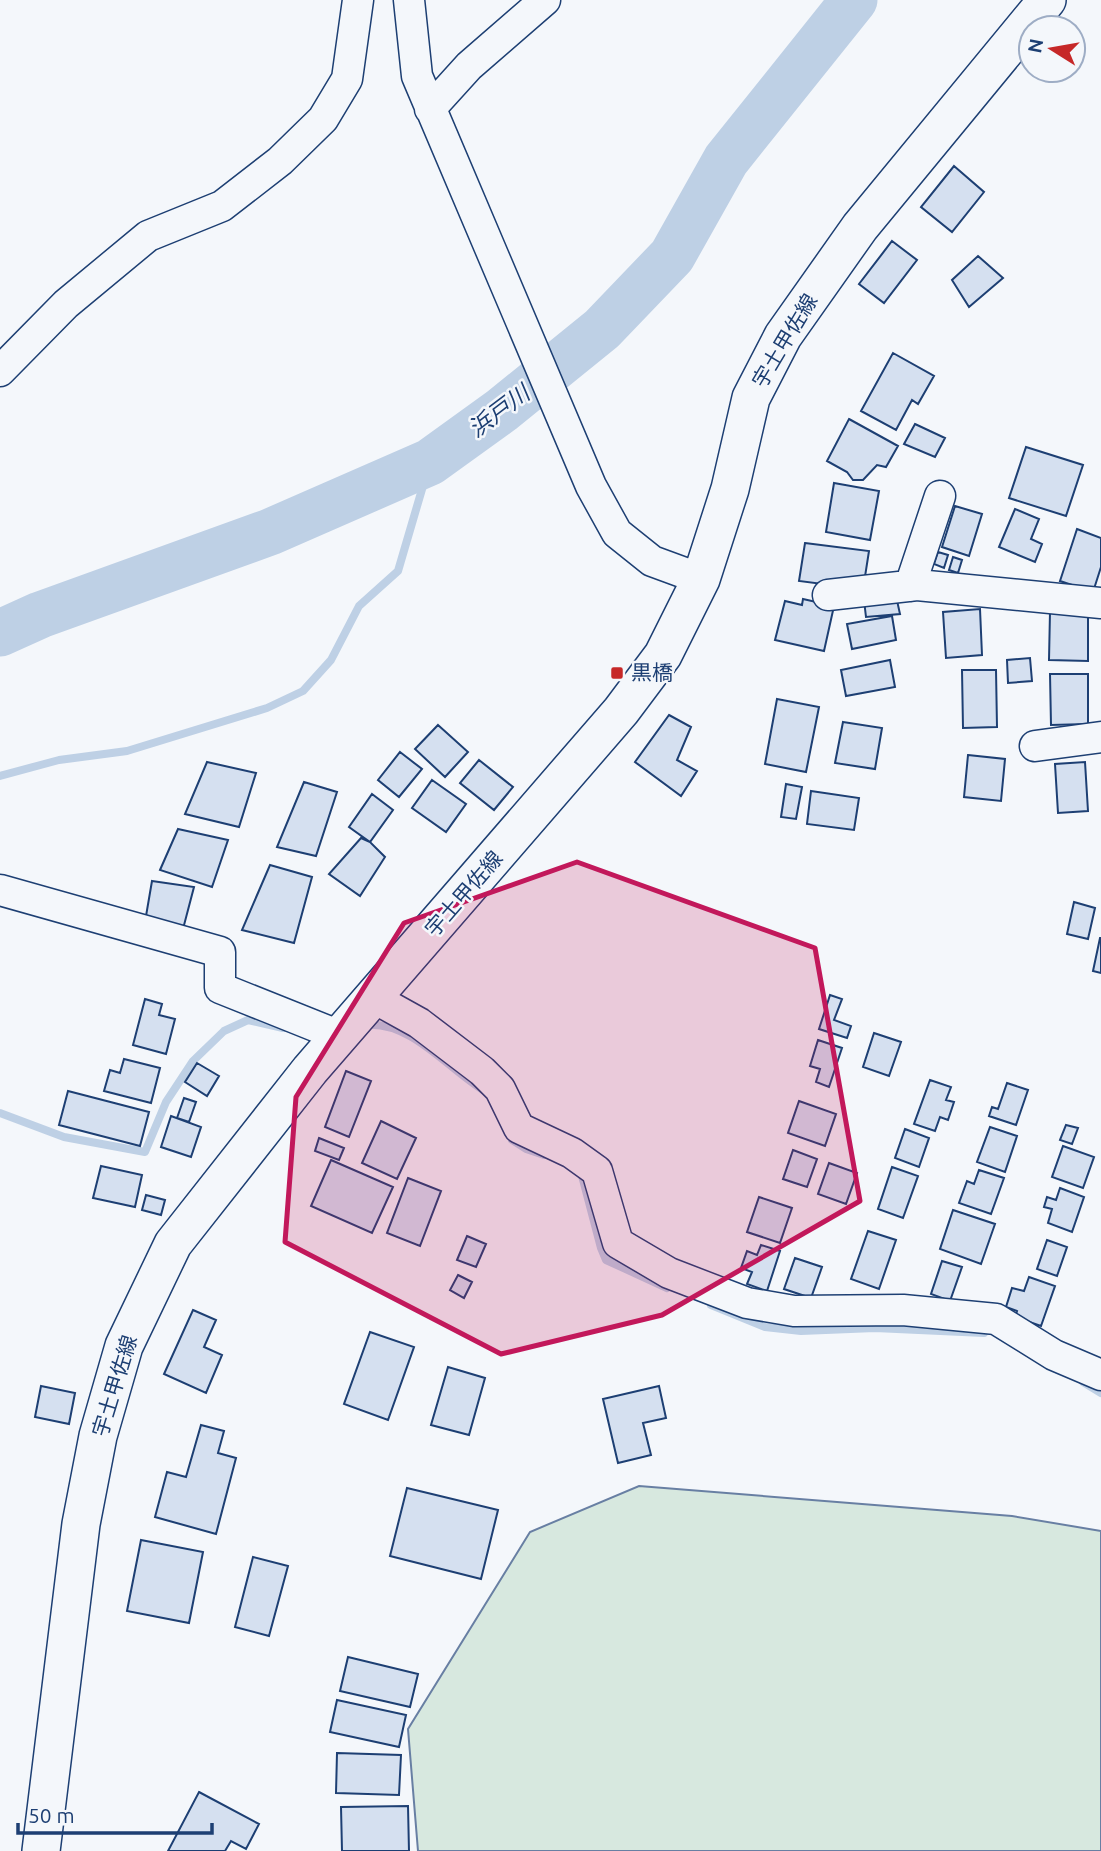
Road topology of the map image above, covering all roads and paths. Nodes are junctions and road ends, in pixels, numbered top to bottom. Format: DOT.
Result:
graph roads {
  1 [pos="358,0"];
  2 [pos="408,0"];
  3 [pos="545,0"];
  4 [pos="1047,0"];
  5 [pos="435,119"];
  6 [pos="0,371"];
  7 [pos="940,496"];
  8 [pos="701,579"];
  9 [pos="910,586"];
  10 [pos="828,595"];
  11 [pos="1101,603"];
  12 [pos="1101,737"];
  13 [pos="1035,746"];
  14 [pos="0,890"];
  15 [pos="374,998"];
  16 [pos="340,1036"];
  17 [pos="1101,1375"];
  18 [pos="41,1851"];
  1 -- 6 [label="street"];
  2 -- 5 [label="street"];
  3 -- 5 [label="street"];
  4 -- 8 [label="main road, 宇土甲佐線"];
  5 -- 8 [label="street"];
  7 -- 9 [label="street"];
  8 -- 15 [label="main road, 宇土甲佐線"];
  9 -- 10 [label="street"];
  9 -- 11 [label="street"];
  12 -- 13 [label="street"];
  14 -- 16 [label="street"];
  15 -- 16 [label="main road, 宇土甲佐線"];
  15 -- 17 [label="street"];
  16 -- 18 [label="main road, 宇土甲佐線"];
}
